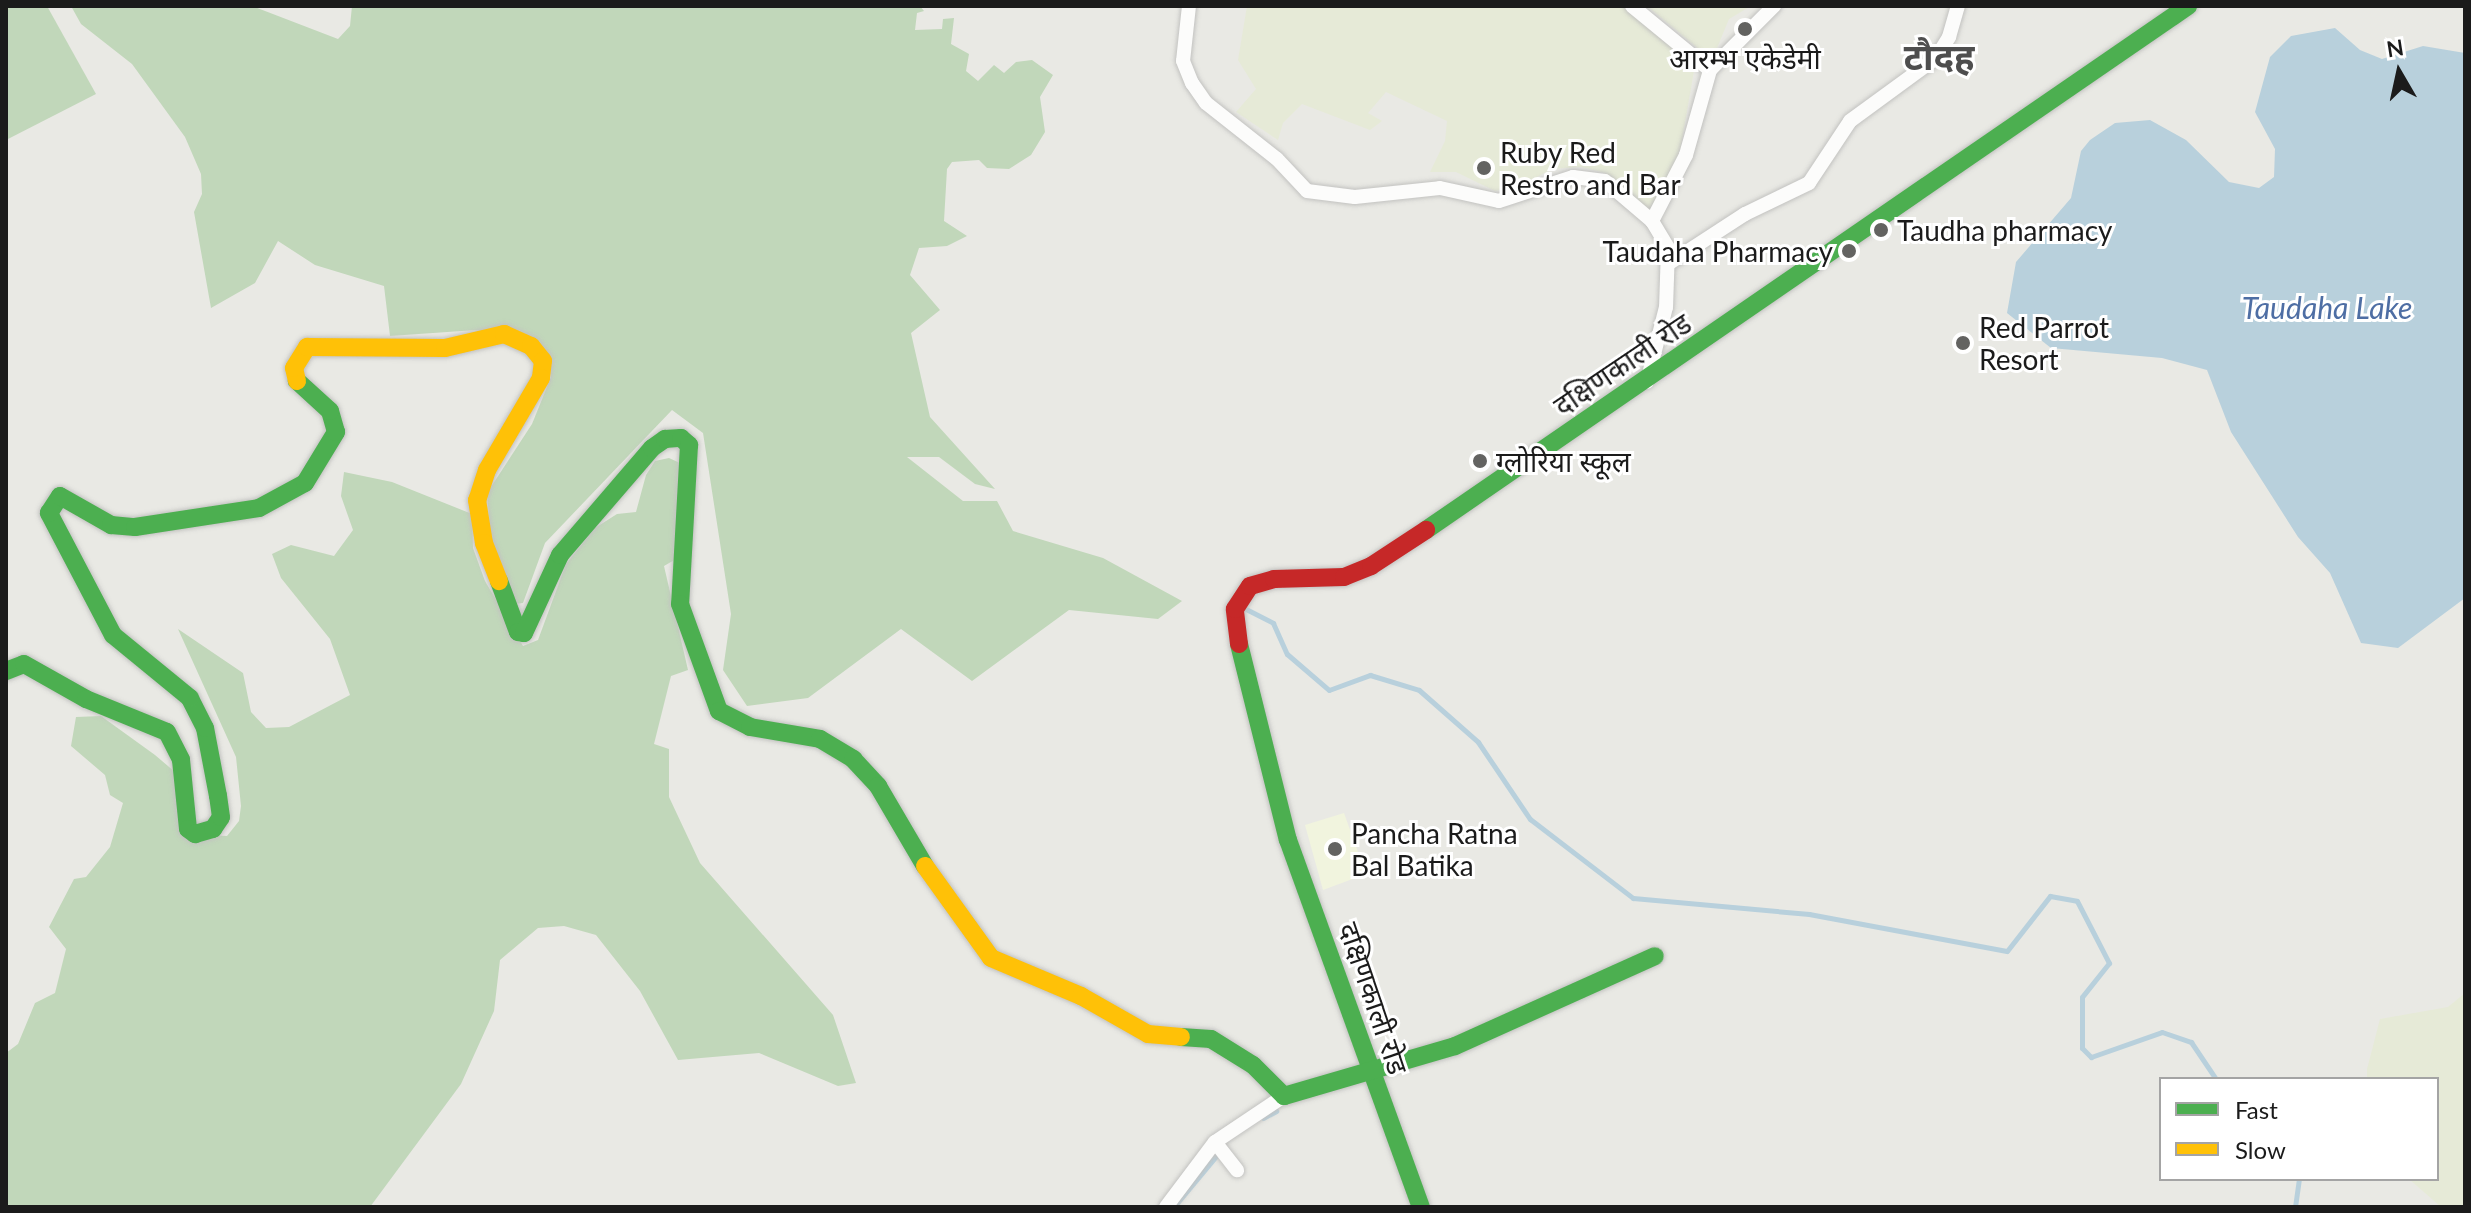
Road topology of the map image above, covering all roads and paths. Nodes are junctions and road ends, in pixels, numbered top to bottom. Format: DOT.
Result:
graph roads {
  1 [pos="1189,6"];
  2 [pos="1632,6"];
  3 [pos="1774,6"];
  4 [pos="1958,6"];
  5 [pos="2188,6"];
  6 [pos="1710,70"];
  7 [pos="1652,221"];
  8 [pos="1668,264"];
  9 [pos="1647,382"];
  10 [pos="6,671"];
  11 [pos="1655,956"];
  12 [pos="1368,1071"];
  13 [pos="1284,1096"];
  14 [pos="1215,1142"];
  15 [pos="1233,1164"];
  16 [pos="1166,1207"];
  17 [pos="1421,1207"];
  1 -- 7 [label="street"];
  2 -- 6 [label="street"];
  3 -- 6 [label="street"];
  4 -- 8 [label="street"];
  5 -- 9 [label="street, दक्षिणकाली रोड"];
  6 -- 7 [label="street"];
  7 -- 8 [label="street"];
  8 -- 9 [label="street"];
  9 -- 12 [label="street, दक्षिणकाली रोड"];
  10 -- 13 [label="street"];
  11 -- 12 [label="street"];
  12 -- 13 [label="street"];
  12 -- 17 [label="street, दक्षिणकाली रोड"];
  13 -- 14 [label="street"];
  14 -- 15 [label="street"];
  14 -- 16 [label="street"];
}
